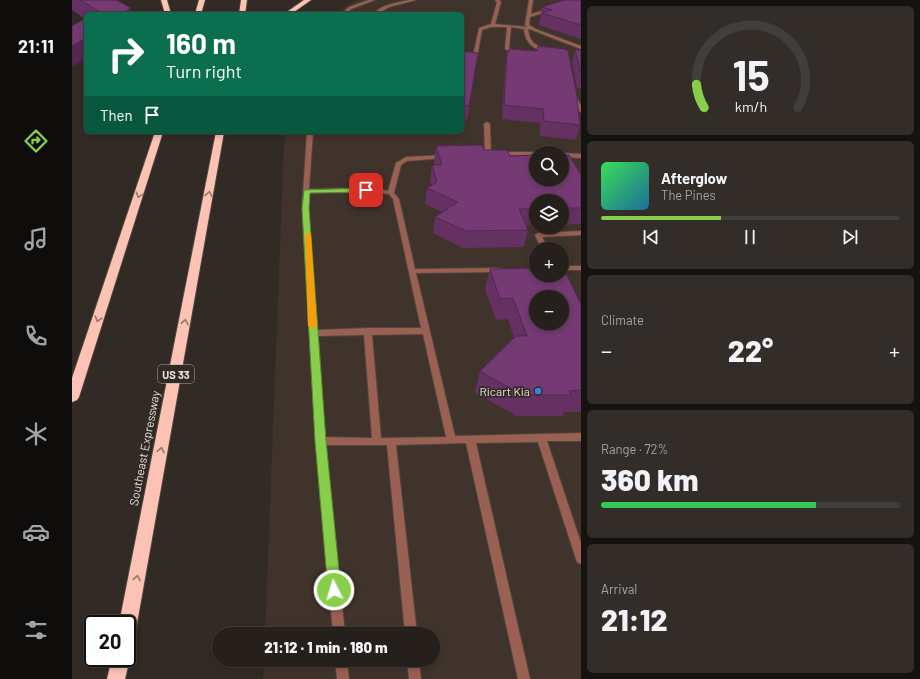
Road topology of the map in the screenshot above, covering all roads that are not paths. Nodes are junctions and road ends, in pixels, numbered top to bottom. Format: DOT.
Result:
graph roads {
  1 [pos="164,0"];
  2 [pos="202,0"];
  3 [pos="244,0"];
  4 [pos="308,0"];
  5 [pos="373,0"];
  6 [pos="414,0"];
  7 [pos="497,0"];
  8 [pos="531,0"];
  9 [pos="555,7"];
  10 [pos="167,12"];
  11 [pos="199,12"];
  12 [pos="242,12"];
  13 [pos="290,12"];
  14 [pos="346,12"];
  15 [pos="377,12"];
  16 [pos="528,16"];
  17 [pos="494,26"];
  18 [pos="510,27"];
  19 [pos="526,29"];
  20 [pos="535,30"];
  21 [pos="581,48"];
  22 [pos="555,55"];
  23 [pos="524,56"];
  24 [pos="464,59"];
  25 [pos="573,93"];
  26 [pos="581,110"];
  27 [pos="487,124"];
  28 [pos="150,134"];
  29 [pos="158,134"];
  30 [pos="220,134"];
  31 [pos="310,134"];
  32 [pos="529,154"];
  33 [pos="569,155"];
  34 [pos="450,156"];
  35 [pos="581,156"];
  36 [pos="151,158"];
  37 [pos="306,191"];
  38 [pos="391,193"];
  39 [pos="581,233"];
  40 [pos="542,242"];
  41 [pos="569,268"];
  42 [pos="581,268"];
  43 [pos="505,270"];
  44 [pos="412,271"];
  45 [pos="368,331"];
  46 [pos="426,331"];
  47 [pos="313,333"];
  48 [pos="72,397"];
  49 [pos="581,437"];
  50 [pos="541,438"];
  51 [pos="470,439"];
  52 [pos="451,440"];
  53 [pos="320,441"];
  54 [pos="390,441"];
  55 [pos="377,442"];
  56 [pos="581,559"];
  57 [pos="130,615"];
  58 [pos="338,627"];
  59 [pos="410,627"];
  60 [pos="119,667"];
  61 [pos="342,667"];
  62 [pos="415,667"];
  63 [pos="116,679"];
  64 [pos="343,679"];
  65 [pos="416,679"];
  66 [pos="524,679"];
  1 -- 10 [label="highway"];
  2 -- 11 [label="highway"];
  3 -- 12 [label="highway"];
  4 -- 13 [label="highway"];
  5 -- 14 [label="lane"];
  6 -- 15 [label="lane"];
  7 -- 17 [label="lane"];
  8 -- 16 [label="lane"];
  9 -- 16 [label="lane"];
  16 -- 20 [label="lane"];
  17 -- 18 [label="lane"];
  17 -- 24 [label="lane"];
  18 -- 19 [label="lane"];
  18 -- 23 [label="lane"];
  19 -- 20 [label="lane"];
  19 -- 22 [label="lane"];
  20 -- 21 [label="lane"];
  25 -- 26 [label="lane"];
  27 -- 32 [label="lane"];
  28 -- 36 [label="highway"];
  29 -- 36 [label="highway"];
  57 -- 30 [label="highway, Southeast Expressway / US 33, one-way"];
  31 -- 37 [label="lane"];
  33 -- 35 [label="lane"];
  34 -- 38 [label="lane"];
  36 -- 48 [label="highway, one-way"];
  37 -- 38 [label="lane"];
  37 -- 47 [label="lane"];
  38 -- 44 [label="lane"];
  39 -- 40 [label="lane"];
  41 -- 42 [label="lane"];
  43 -- 44 [label="lane"];
  44 -- 46 [label="lane"];
  45 -- 46 [label="lane"];
  45 -- 47 [label="lane"];
  45 -- 55 [label="lane"];
  46 -- 52 [label="lane"];
  47 -- 53 [label="lane"];
  49 -- 50 [label="lane"];
  50 -- 51 [label="lane"];
  50 -- 56 [label="lane"];
  51 -- 52 [label="lane"];
  51 -- 66 [label="lane"];
  52 -- 54 [label="lane"];
  53 -- 55 [label="lane"];
  53 -- 58 [label="lane"];
  54 -- 55 [label="lane"];
  54 -- 59 [label="lane"];
  60 -- 63 [label="highway"];
  61 -- 64 [label="lane"];
  62 -- 65 [label="lane"];
}
